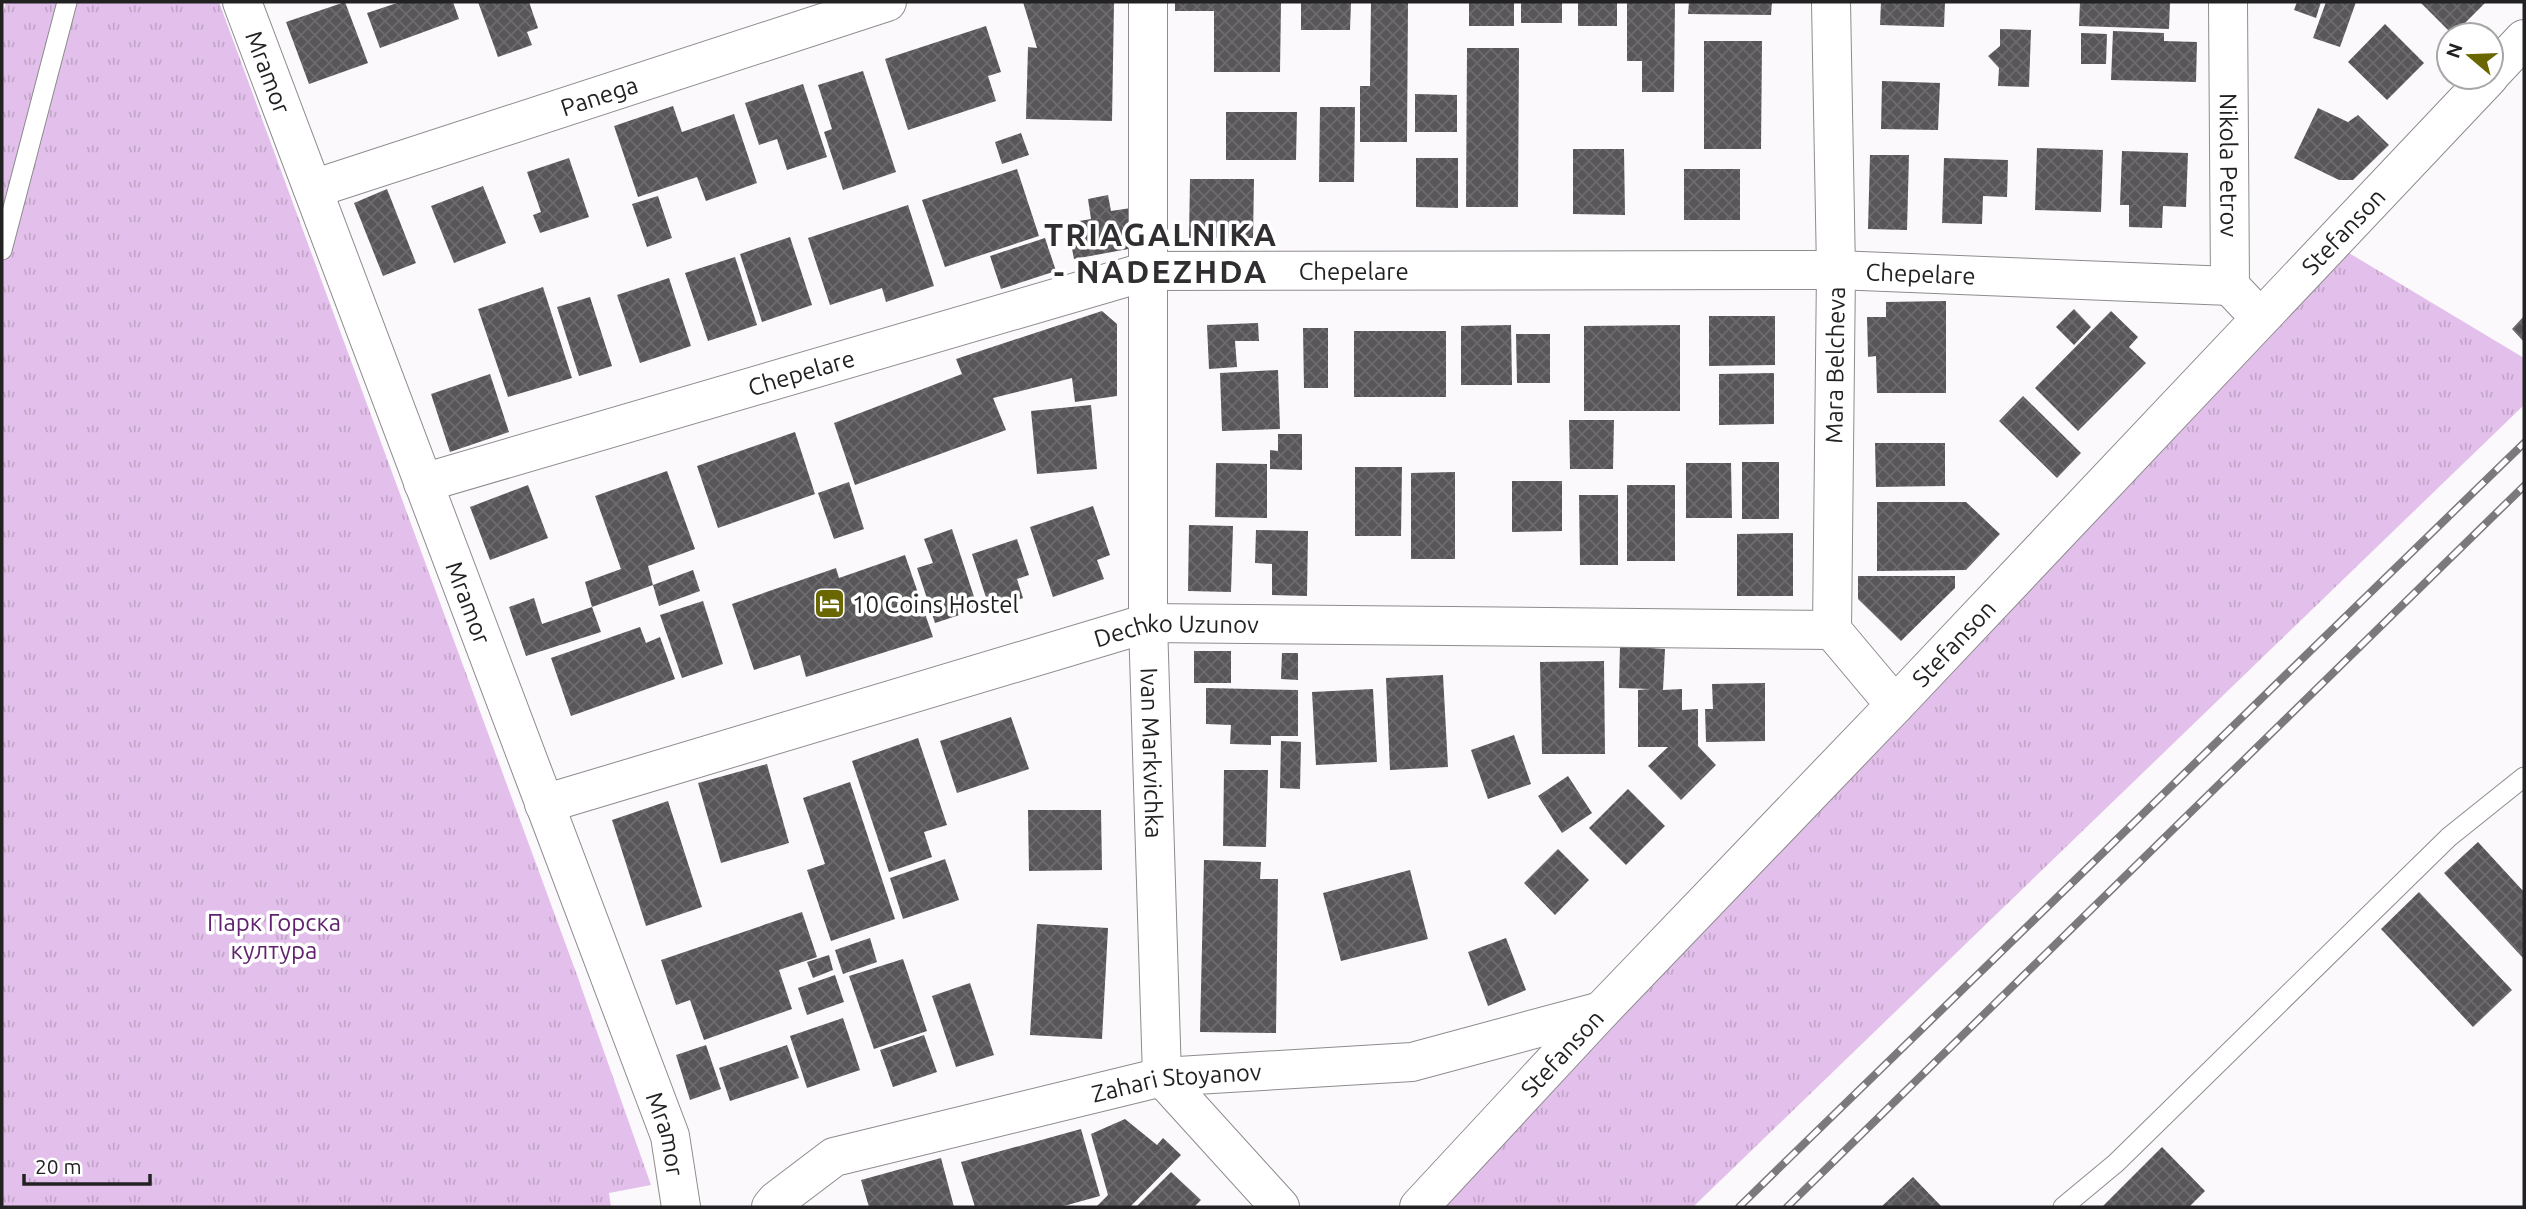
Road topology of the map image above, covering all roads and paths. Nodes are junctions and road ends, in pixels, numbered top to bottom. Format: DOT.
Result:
graph roads {
  1 [pos="67,2"];
  2 [pos="242,2"];
  3 [pos="887,2"];
  4 [pos="1148,2"];
  5 [pos="1831,2"];
  6 [pos="2228,2"];
  7 [pos="2524,39"];
  8 [pos="2505,60"];
  9 [pos="2476,91"];
  10 [pos="313,189"];
  11 [pos="2,250"];
  12 [pos="1836,270"];
  13 [pos="1148,271"];
  14 [pos="2230,286"];
  15 [pos="2260,317"];
  16 [pos="423,483"];
  17 [pos="1148,623"];
  18 [pos="1832,630"];
  19 [pos="1895,705"];
  20 [pos="2524,777"];
  21 [pos="544,804"];
  22 [pos="1601,1011"];
  23 [pos="1162,1077"];
  24 [pos="681,1207"];
  25 [pos="771,1207"];
  26 [pos="1280,1207"];
  27 [pos="1419,1207"];
  28 [pos="2063,1207"];
  1 -- 11 [label="lane"];
  2 -- 10 [label="street, Mramor"];
  3 -- 10 [label="street, Panega"];
  4 -- 13 [label="street, Ivan Markvichka"];
  5 -- 12 [label="street, Mara Belcheva"];
  6 -- 14 [label="street, Nikola Petrov"];
  7 -- 8 [label="street, Stefanson"];
  9 -- 15 [label="street, Stefanson"];
  10 -- 16 [label="street, Mramor"];
  12 -- 13 [label="street, Chepelare"];
  12 -- 14 [label="street, Chepelare"];
  12 -- 18 [label="street, Mara Belcheva"];
  13 -- 16 [label="street, Chepelare"];
  13 -- 17 [label="street, Ivan Markvichka"];
  14 -- 15 [label="street"];
  15 -- 19 [label="street, Stefanson"];
  16 -- 21 [label="street, Mramor"];
  17 -- 18 [label="street, Dechko Uzunov"];
  17 -- 21 [label="street, Dechko Uzunov"];
  17 -- 23 [label="street, Ivan Markvichka"];
  18 -- 19 [label="street"];
  19 -- 22 [label="street, Stefanson"];
  20 -- 28 [label="lane"];
  21 -- 24 [label="street, Mramor"];
  22 -- 23 [label="street, Zahari Stoyanov"];
  22 -- 27 [label="street, Stefanson"];
  23 -- 25 [label="street, Zahari Stoyanov"];
  23 -- 26 [label="street"];
}
